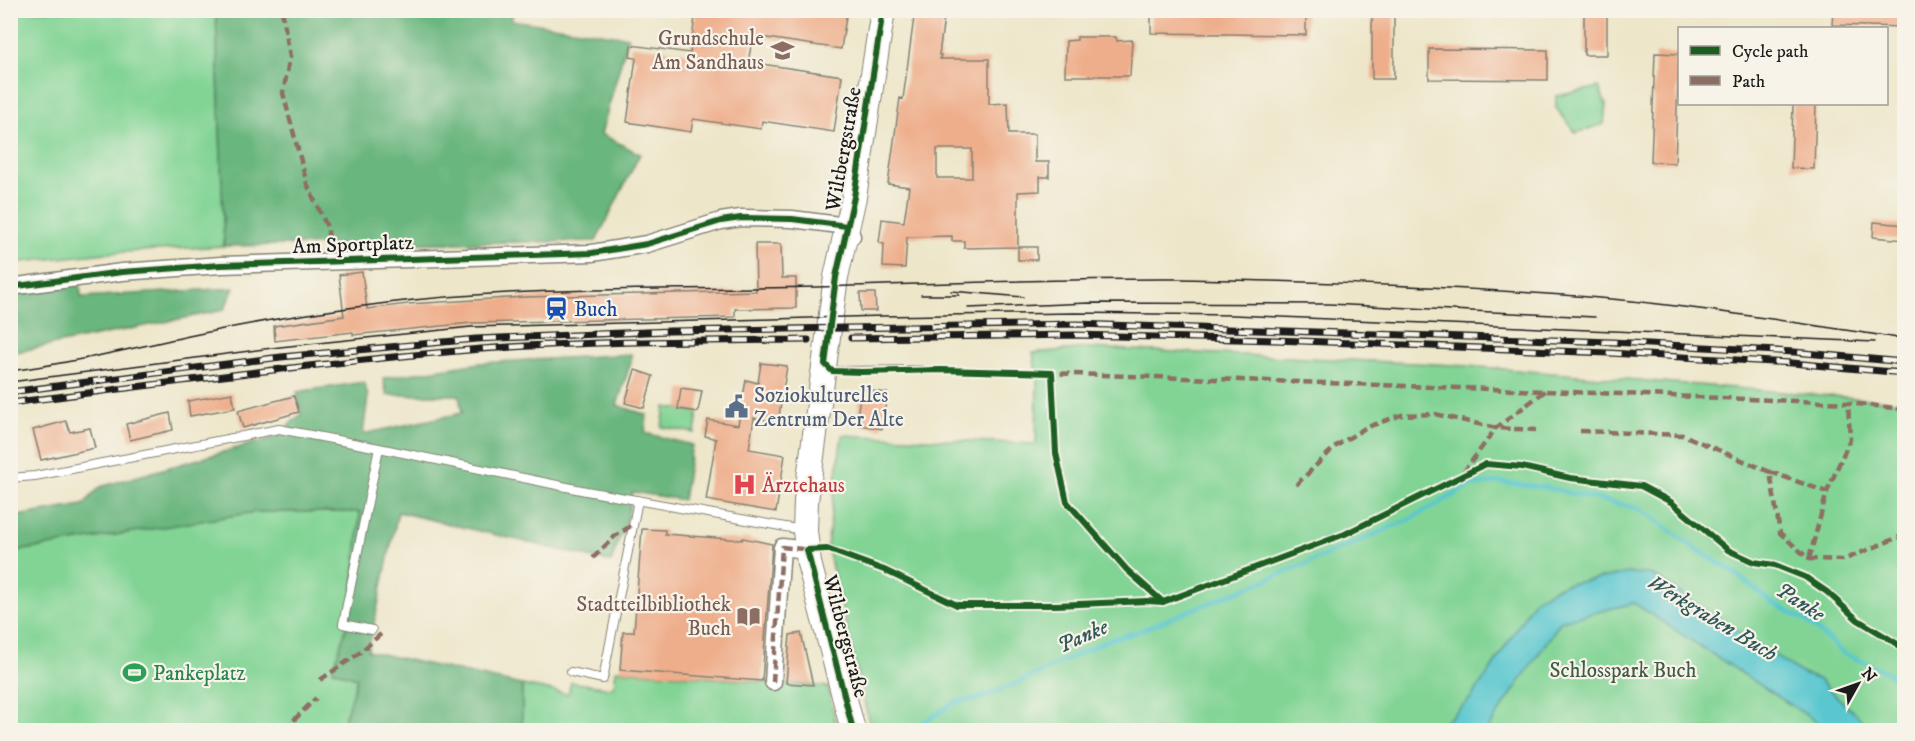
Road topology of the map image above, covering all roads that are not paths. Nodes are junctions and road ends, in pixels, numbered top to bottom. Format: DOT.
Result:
graph roads {
  1 [pos="884,10"];
  2 [pos="847,226"];
  3 [pos="10,287"];
  4 [pos="921,370"];
  5 [pos="832,371"];
  6 [pos="379,447"];
  7 [pos="809,472"];
  8 [pos="10,478"];
  9 [pos="638,500"];
  10 [pos="806,540"];
  11 [pos="372,630"];
  12 [pos="571,672"];
  13 [pos="773,682"];
  14 [pos="853,730"];
  1 -- 2 [label="main road, Wiltbergstraße"];
  2 -- 3 [label="street, Am Sportplatz"];
  2 -- 5 [label="street"];
  2 -- 7 [label="main road, Wiltbergstraße"];
  4 -- 5 [label="lane"];
  5 -- 7 [label="street"];
  6 -- 8 [label="lane"];
  6 -- 9 [label="lane"];
  6 -- 11 [label="lane"];
  7 -- 10 [label="main road, Wiltbergstraße"];
  9 -- 10 [label="lane"];
  9 -- 12 [label="lane"];
  10 -- 13 [label="street"];
  10 -- 14 [label="main road, Wiltbergstraße"];
}
